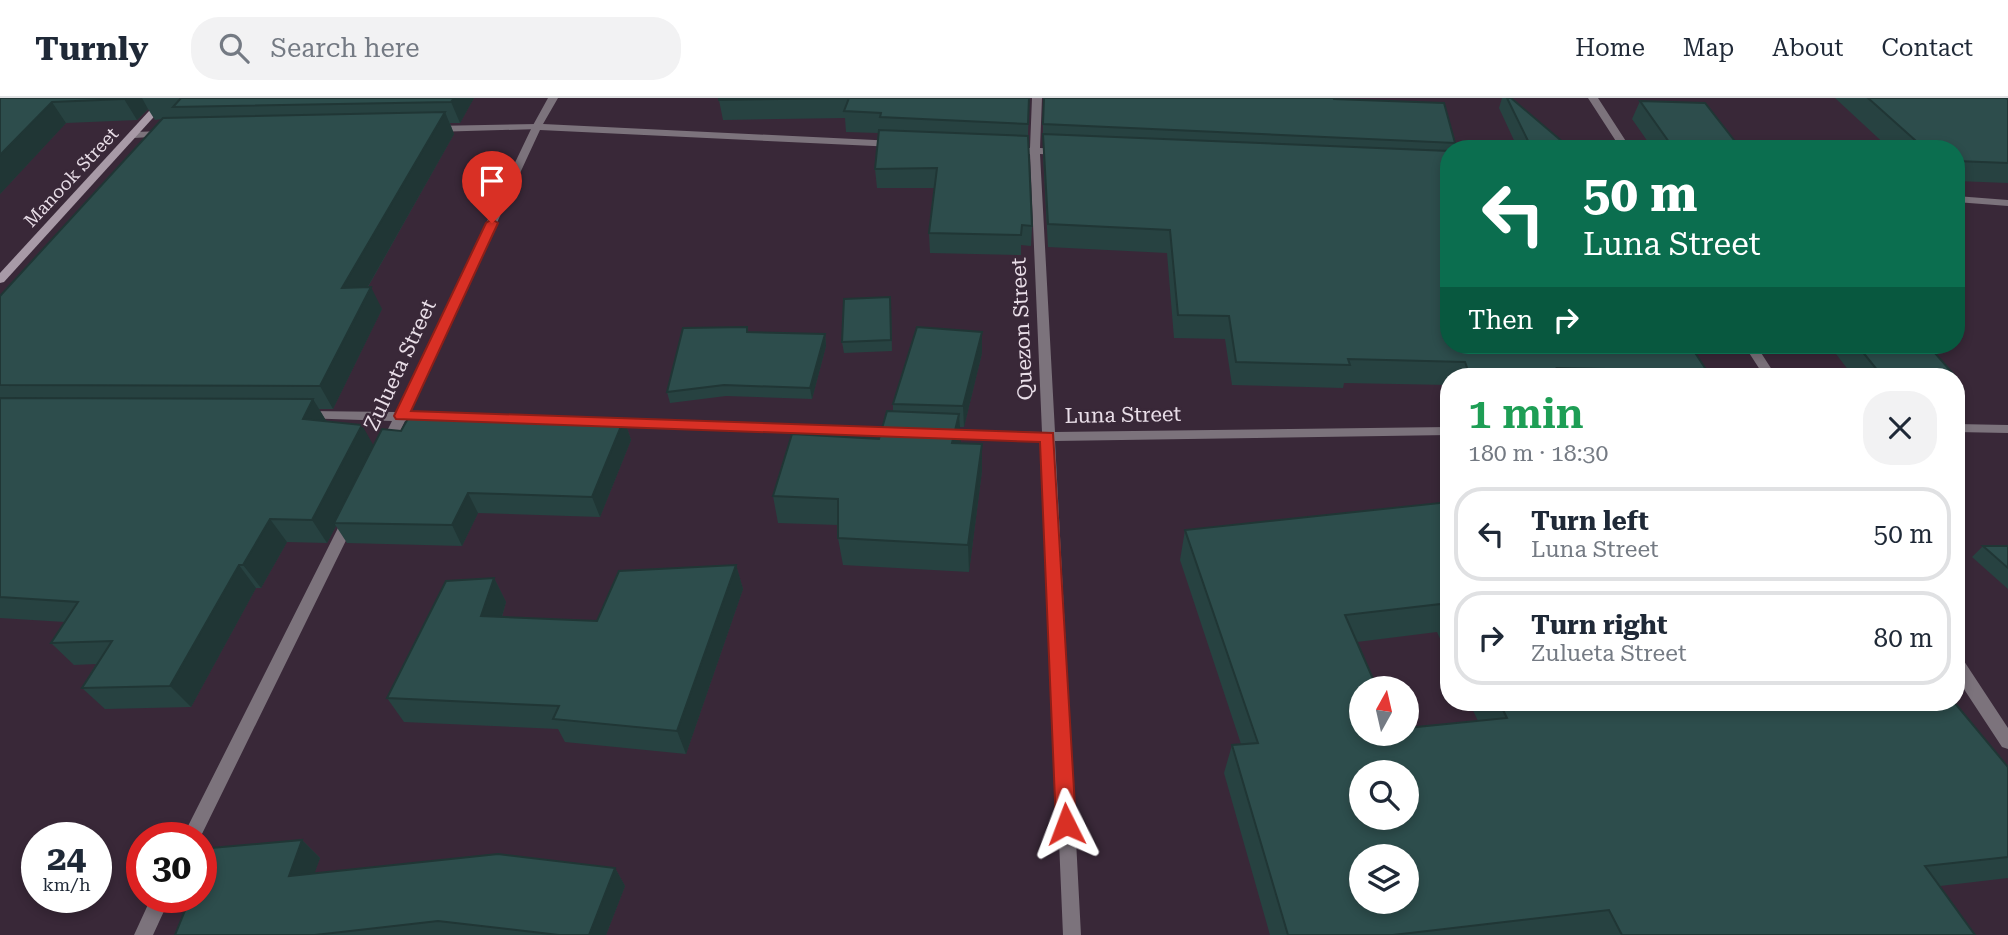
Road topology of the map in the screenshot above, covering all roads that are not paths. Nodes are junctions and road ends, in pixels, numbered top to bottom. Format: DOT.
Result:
graph roads {
  1 [pos="166,98"];
  2 [pos="553,98"];
  3 [pos="1037,98"];
  4 [pos="1594,98"];
  5 [pos="537,127"];
  6 [pos="426,129"];
  7 [pos="176,134"];
  8 [pos="134,135"];
  9 [pos="1620,140"];
  10 [pos="911,145"];
  11 [pos="994,149"];
  12 [pos="1035,151"];
  13 [pos="1077,153"];
  14 [pos="1965,200"];
  15 [pos="2008,202"];
  16 [pos="0,280"];
  17 [pos="291,415"];
  18 [pos="401,416"];
  19 [pos="443,417"];
  20 [pos="594,422"];
  21 [pos="1965,428"];
  22 [pos="2008,429"];
  23 [pos="1440,431"];
  24 [pos="1048,437"];
  25 [pos="377,466"];
  26 [pos="358,503"];
  27 [pos="1965,677"];
  28 [pos="2008,742"];
  29 [pos="199,822"];
  30 [pos="154,913"];
  31 [pos="143,935"];
  32 [pos="1072,935"];
  1 -- 8 [label="main road, Manook Street"];
  2 -- 5 [label="street, Zulueta Street"];
  3 -- 12 [label="street, Quezon Street"];
  4 -- 9 [label="street"];
  5 -- 6 [label="street"];
  5 -- 10 [label="street"];
  5 -- 18 [label="street, Zulueta Street"];
  7 -- 8 [label="street"];
  8 -- 16 [label="main road, Manook Street"];
  11 -- 12 [label="street"];
  12 -- 13 [label="street"];
  12 -- 24 [label="street, Quezon Street"];
  14 -- 15 [label="street"];
  17 -- 18 [label="street"];
  18 -- 19 [label="street"];
  18 -- 25 [label="street, Zulueta Street"];
  20 -- 24 [label="street, Luna Street"];
  21 -- 22 [label="street"];
  23 -- 24 [label="street, Luna Street"];
  24 -- 32 [label="street, Quezon Street"];
  26 -- 29 [label="street"];
  27 -- 28 [label="street"];
  30 -- 31 [label="street"];
}
